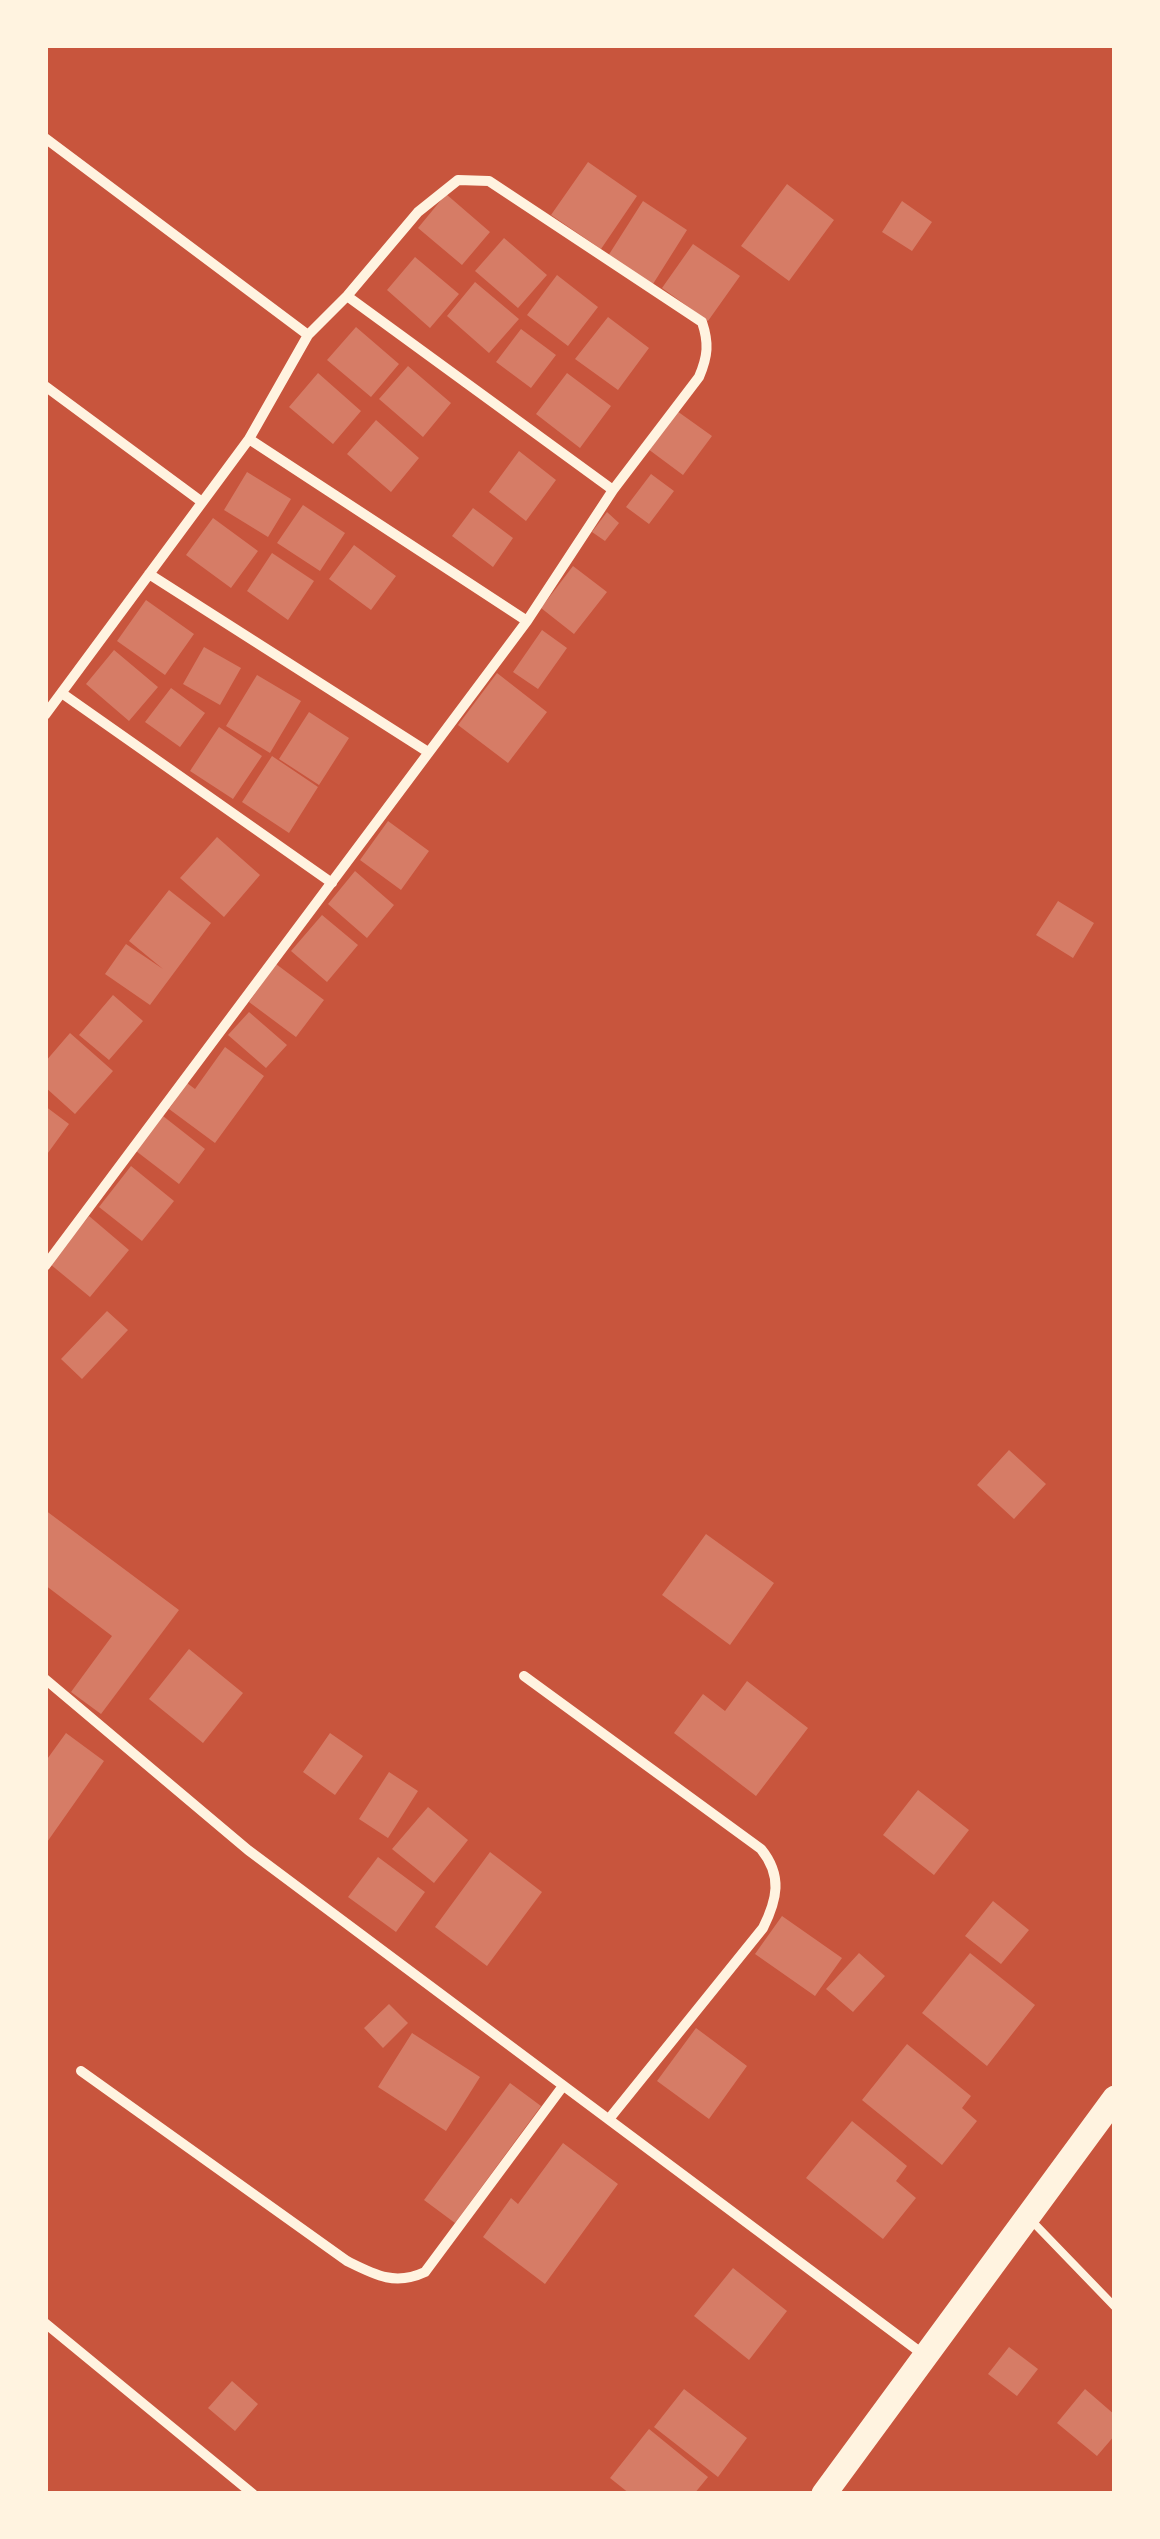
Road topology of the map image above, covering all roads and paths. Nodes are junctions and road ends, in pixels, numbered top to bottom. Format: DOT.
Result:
graph roads {
  1 [pos="45,138"];
  2 [pos="348,296"];
  3 [pos="308,335"];
  4 [pos="45,386"];
  5 [pos="250,439"];
  6 [pos="613,490"];
  7 [pos="202,502"];
  8 [pos="149,574"];
  9 [pos="527,621"];
  10 [pos="63,694"];
  11 [pos="45,715"];
  12 [pos="428,752"];
  13 [pos="332,883"];
  14 [pos="45,1266"];
  15 [pos="524,1676"];
  16 [pos="45,1679"];
  17 [pos="81,2070"];
  18 [pos="564,2086"];
  19 [pos="1115,2098"];
  20 [pos="609,2119"];
  21 [pos="1027,2216"];
  22 [pos="1115,2307"];
  23 [pos="45,2323"];
  24 [pos="924,2355"];
  25 [pos="253,2494"];
  26 [pos="824,2494"];
  1 -- 3 [label="street"];
  2 -- 3 [label="street"];
  2 -- 6 [label="street"];
  2 -- 6 [label="street"];
  3 -- 5 [label="street"];
  4 -- 7 [label="street"];
  5 -- 7 [label="street"];
  5 -- 9 [label="street"];
  6 -- 9 [label="street"];
  7 -- 8 [label="street"];
  8 -- 10 [label="street"];
  8 -- 12 [label="street"];
  9 -- 12 [label="street"];
  10 -- 11 [label="street"];
  10 -- 13 [label="street"];
  12 -- 13 [label="street"];
  13 -- 14 [label="street"];
  15 -- 20 [label="street"];
  16 -- 18 [label="street"];
  17 -- 18 [label="street"];
  18 -- 20 [label="street"];
  19 -- 21 [label="main road"];
  20 -- 24 [label="street"];
  21 -- 22 [label="lane"];
  21 -- 24 [label="main road"];
  23 -- 25 [label="street"];
  24 -- 26 [label="main road"];
}
